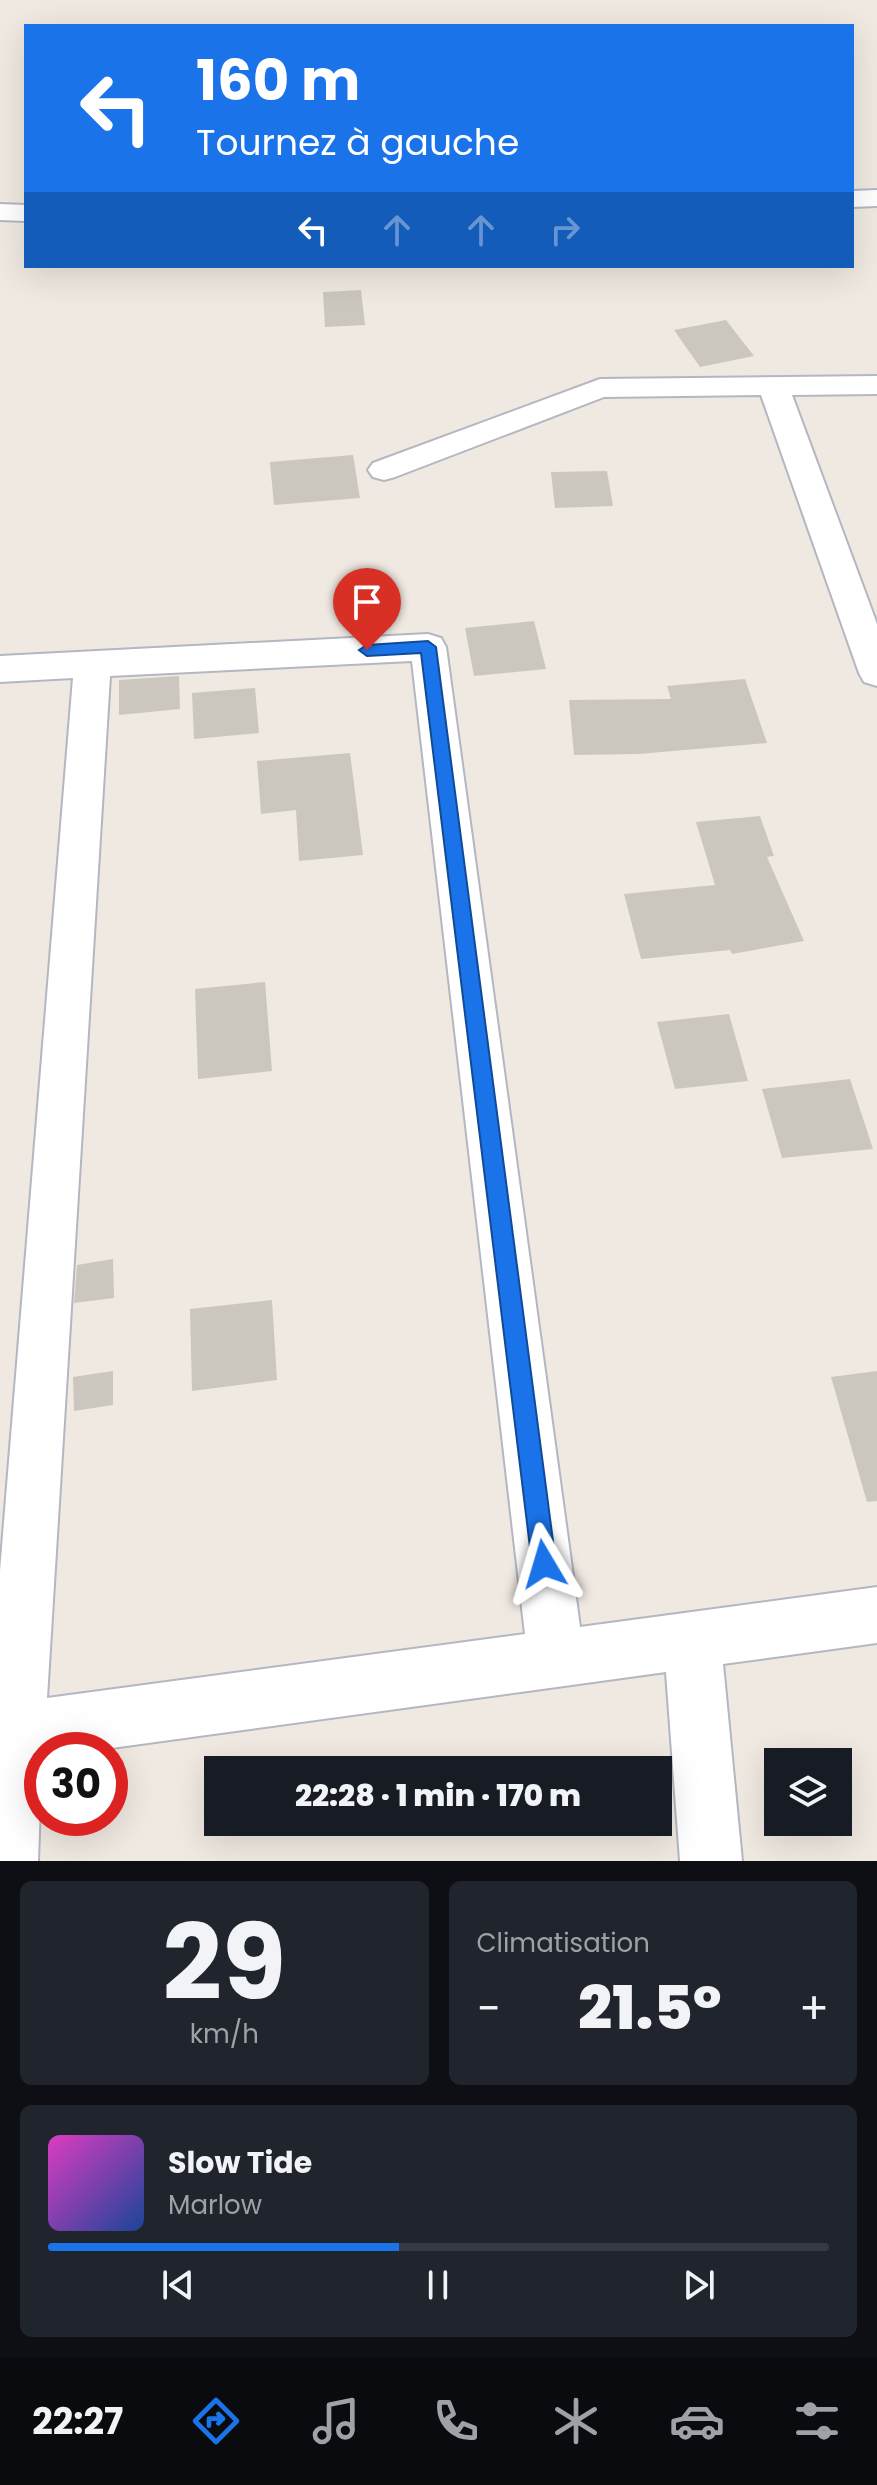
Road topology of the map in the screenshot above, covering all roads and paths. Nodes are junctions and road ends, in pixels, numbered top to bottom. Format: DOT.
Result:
graph roads {
  1 [pos="877,198"];
  2 [pos="854,199"];
  3 [pos="0,212"];
  4 [pos="24,213"];
  5 [pos="877,385"];
  6 [pos="773,386"];
  7 [pos="384,470"];
  8 [pos="870,637"];
  9 [pos="92,665"];
  10 [pos="0,669"];
  11 [pos="877,673"];
  12 [pos="877,1615"];
  13 [pos="692,1640"];
  14 [pos="556,1659"];
  15 [pos="7,1733"];
  16 [pos="7,1861"];
  17 [pos="711,1861"];
  1 -- 2 [label="street"];
  3 -- 4 [label="street"];
  5 -- 6 [label="street"];
  6 -- 7 [label="street"];
  6 -- 8 [label="street"];
  8 -- 11 [label="street"];
  9 -- 10 [label="street"];
  9 -- 14 [label="street"];
  9 -- 15 [label="street"];
  12 -- 13 [label="street"];
  13 -- 14 [label="street"];
  13 -- 17 [label="street"];
  14 -- 15 [label="street"];
  15 -- 16 [label="street"];
}
